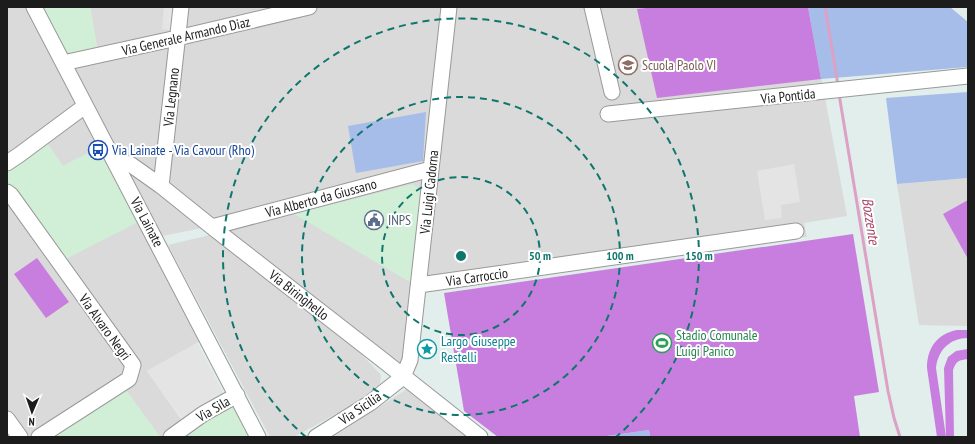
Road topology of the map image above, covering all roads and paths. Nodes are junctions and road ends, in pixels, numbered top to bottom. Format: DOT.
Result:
graph roads {
  1 [pos="34,7"];
  2 [pos="181,7"];
  3 [pos="309,7"];
  4 [pos="450,7"];
  5 [pos="592,7"];
  6 [pos="178,38"];
  7 [pos="63,63"];
  8 [pos="968,76"];
  9 [pos="612,92"];
  10 [pos="85,106"];
  11 [pos="608,114"];
  12 [pos="13,159"];
  13 [pos="115,162"];
  14 [pos="7,169"];
  15 [pos="431,169"];
  16 [pos="161,186"];
  17 [pos="7,192"];
  18 [pos="212,227"];
  19 [pos="796,231"];
  20 [pos="419,285"];
  21 [pos="403,377"];
  22 [pos="236,395"];
  23 [pos="7,419"];
  24 [pos="20,437"];
  25 [pos="39,437"];
  26 [pos="171,437"];
  27 [pos="258,437"];
  28 [pos="316,437"];
  29 [pos="480,437"];
  1 -- 7 [label="street, Via Lainate"];
  2 -- 6 [label="street, Via Legnano"];
  3 -- 6 [label="street, Via Generale Armando Diaz"];
  4 -- 15 [label="street, Via Luigi Cadorna"];
  5 -- 9 [label="street"];
  6 -- 7 [label="street, Via Generale Armando Diaz"];
  6 -- 16 [label="street, Via Legnano"];
  7 -- 10 [label="street, Via Lainate"];
  8 -- 11 [label="street, Via Pontida"];
  10 -- 12 [label="street"];
  10 -- 13 [label="street, Via Lainate"];
  12 -- 14 [label="street"];
  13 -- 16 [label="street, Via Biringhello"];
  13 -- 22 [label="street, Via Lainate"];
  15 -- 18 [label="street, Via Alberto da Giussano"];
  15 -- 20 [label="street, Via Luigi Cadorna"];
  16 -- 18 [label="street, Via Biringhello"];
  17 -- 25 [label="street, Via Alvaro Negri"];
  18 -- 21 [label="street, Via Biringhello"];
  19 -- 20 [label="street, Via Carroccio"];
  20 -- 21 [label="street, Via Luigi Cadorna"];
  21 -- 28 [label="street, Via Sicilia"];
  21 -- 29 [label="street, Via Biringhello"];
  22 -- 26 [label="street, Via Sila"];
  22 -- 27 [label="street, Via Lainate"];
  23 -- 24 [label="street"];
}
